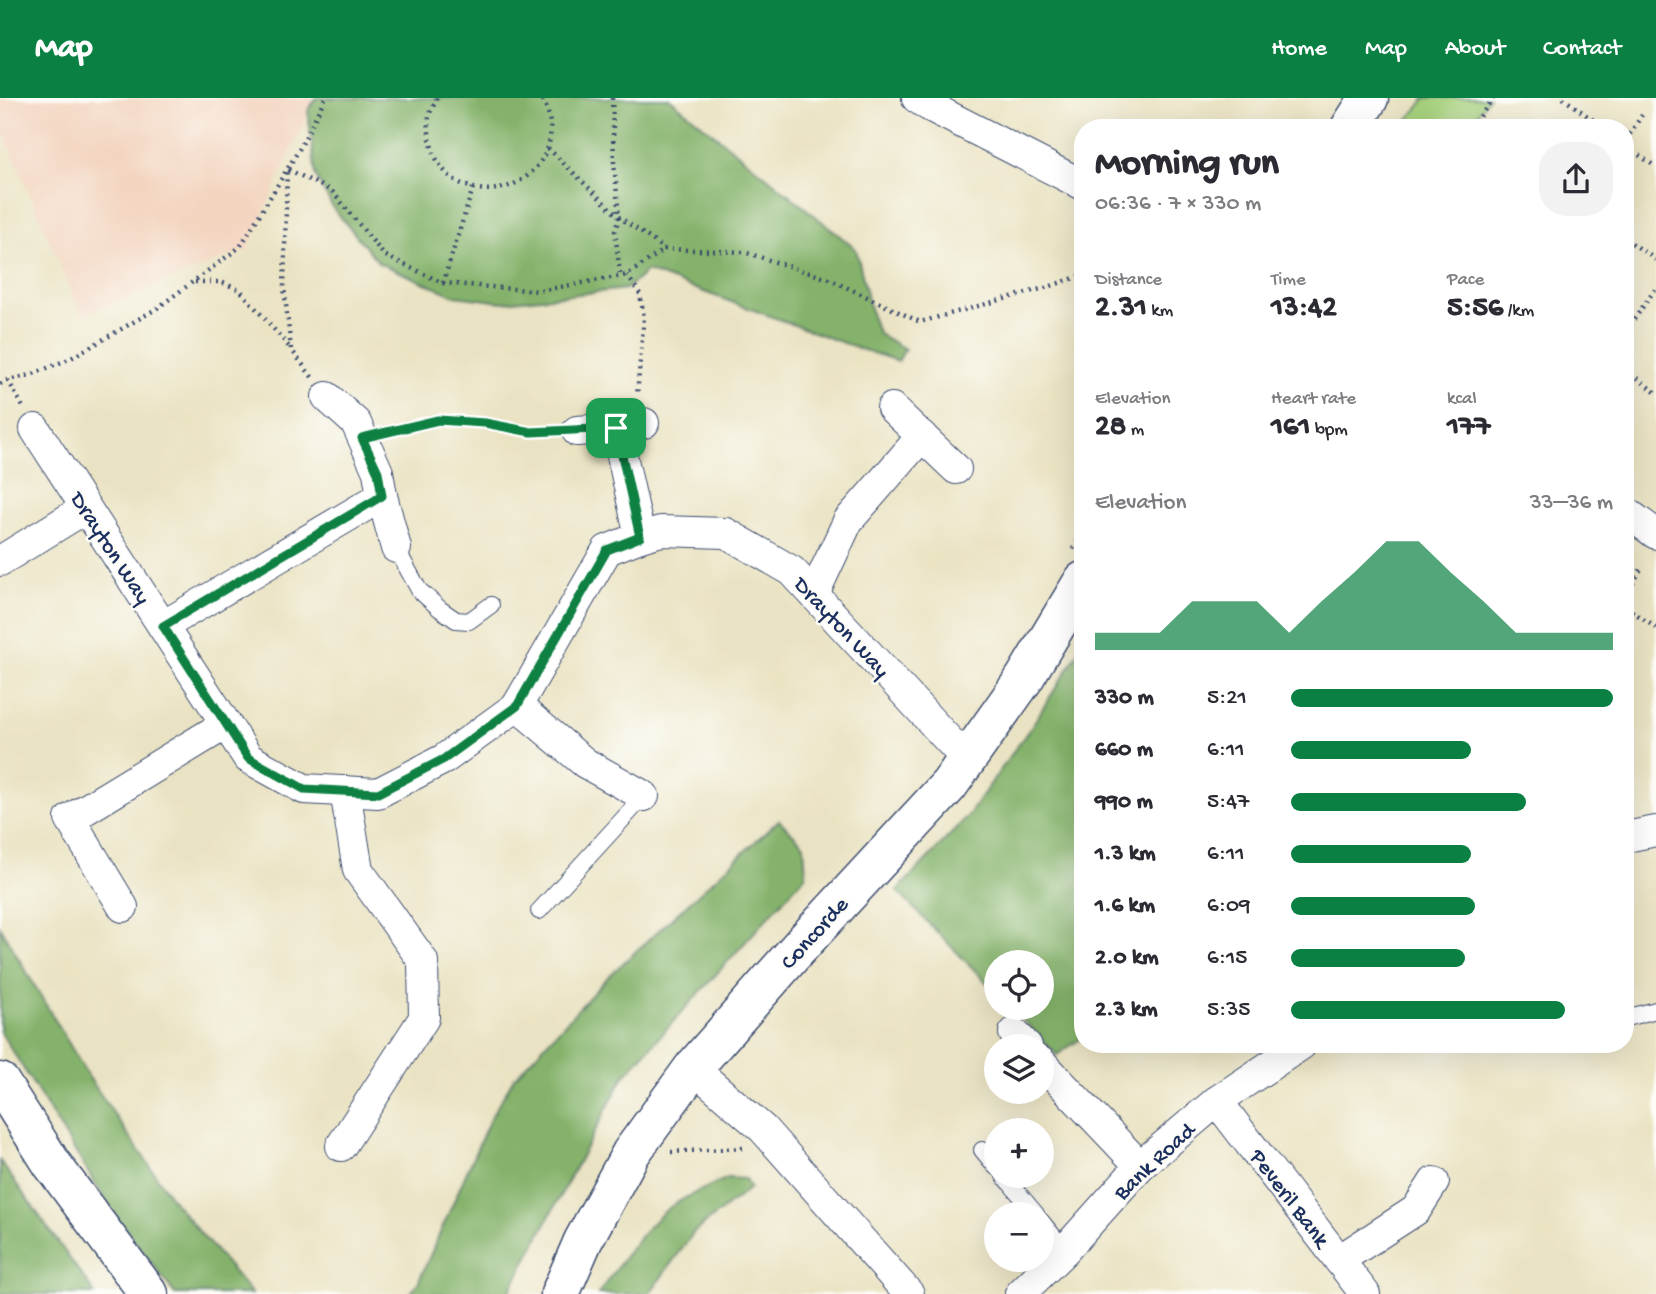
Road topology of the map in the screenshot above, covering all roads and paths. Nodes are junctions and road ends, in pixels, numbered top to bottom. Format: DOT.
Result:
graph roads {
  1 [pos="325,98"];
  2 [pos="437,98"];
  3 [pos="542,98"];
  4 [pos="612,98"];
  5 [pos="917,98"];
  6 [pos="1369,98"];
  7 [pos="1493,98"];
  8 [pos="1563,98"];
  9 [pos="1642,115"];
  10 [pos="1356,119"];
  11 [pos="1478,119"];
  12 [pos="1592,119"];
  13 [pos="1634,127"];
  14 [pos="548,148"];
  15 [pos="1634,152"];
  16 [pos="1656,167"];
  17 [pos="288,169"];
  18 [pos="1074,180"];
  19 [pos="473,188"];
  20 [pos="619,217"];
  21 [pos="1634,245"];
  22 [pos="665,248"];
  23 [pos="1656,260"];
  24 [pos="620,275"];
  25 [pos="626,275"];
  26 [pos="1074,278"];
  27 [pos="193,282"];
  28 [pos="443,283"];
  29 [pos="1656,288"];
  30 [pos="1634,320"];
  31 [pos="291,349"];
  32 [pos="1634,375"];
  33 [pos="0,384"];
  34 [pos="1656,393"];
  35 [pos="327,397"];
  36 [pos="892,408"];
  37 [pos="632,425"];
  38 [pos="35,429"];
  39 [pos="577,431"];
  40 [pos="922,436"];
  41 [pos="362,438"];
  42 [pos="956,469"];
  43 [pos="382,496"];
  44 [pos="86,508"];
  45 [pos="1634,518"];
  46 [pos="1656,534"];
  47 [pos="640,537"];
  48 [pos="396,548"];
  49 [pos="0,561"];
  50 [pos="1642,567"];
  51 [pos="1634,582"];
  52 [pos="814,594"];
  53 [pos="1074,596"];
  54 [pos="491,605"];
  55 [pos="1634,613"];
  56 [pos="163,626"];
  57 [pos="1656,628"];
  58 [pos="517,706"];
  59 [pos="226,724"];
  60 [pos="967,761"];
  61 [pos="345,791"];
  62 [pos="644,796"];
  63 [pos="1656,831"];
  64 [pos="1634,835"];
  65 [pos="124,907"];
  66 [pos="540,911"];
  67 [pos="1656,1010"];
  68 [pos="1634,1016"];
  69 [pos="1289,1053"];
  70 [pos="693,1068"];
  71 [pos="1054,1076"];
  72 [pos="0,1082"];
  73 [pos="1217,1101"];
  74 [pos="341,1146"];
  75 [pos="755,1147"];
  76 [pos="982,1150"];
  77 [pos="667,1152"];
  78 [pos="984,1152"];
  79 [pos="1140,1166"];
  80 [pos="1434,1182"];
  81 [pos="1013,1188"];
  82 [pos="1026,1202"];
  83 [pos="1054,1237"];
  84 [pos="1065,1250"];
  85 [pos="1339,1260"];
  86 [pos="149,1294"];
  87 [pos="561,1294"];
  88 [pos="909,1294"];
  89 [pos="1020,1294"];
  90 [pos="1365,1294"];
  1 -- 17 [label="path"];
  2 -- 19 [label="path"];
  3 -- 14 [label="path"];
  4 -- 20 [label="path"];
  5 -- 18 [label="street"];
  6 -- 10 [label="street"];
  7 -- 11 [label="path"];
  8 -- 12 [label="path"];
  9 -- 13 [label="path"];
  14 -- 19 [label="path"];
  14 -- 20 [label="path"];
  15 -- 16 [label="path"];
  17 -- 27 [label="path"];
  17 -- 28 [label="path"];
  17 -- 31 [label="path"];
  19 -- 28 [label="path"];
  20 -- 22 [label="path"];
  20 -- 24 [label="path"];
  21 -- 23 [label="path"];
  22 -- 25 [label="path"];
  22 -- 26 [label="path"];
  24 -- 25 [label="path"];
  24 -- 28 [label="path"];
  25 -- 37 [label="path"];
  27 -- 31 [label="path"];
  27 -- 33 [label="path"];
  29 -- 30 [label="path"];
  31 -- 35 [label="path"];
  32 -- 34 [label="path"];
  35 -- 41 [label="street"];
  36 -- 40 [label="street"];
  37 -- 39 [label="street"];
  37 -- 47 [label="street"];
  38 -- 44 [label="street, Drayton Way"];
  39 -- 41 [label="path"];
  40 -- 42 [label="street"];
  40 -- 52 [label="street"];
  41 -- 43 [label="street"];
  43 -- 48 [label="street"];
  43 -- 56 [label="street"];
  44 -- 49 [label="street"];
  44 -- 56 [label="street, Drayton Way"];
  45 -- 46 [label="street"];
  47 -- 52 [label="street, Drayton Way"];
  47 -- 58 [label="street, Drayton Way"];
  48 -- 54 [label="lane"];
  50 -- 51 [label="path"];
  52 -- 60 [label="street, Drayton Way"];
  53 -- 60 [label="street, Concorde"];
  55 -- 57 [label="path"];
  56 -- 59 [label="street, Drayton Way"];
  58 -- 61 [label="street, Drayton Way"];
  58 -- 62 [label="street"];
  59 -- 61 [label="street, Drayton Way"];
  59 -- 65 [label="street"];
  60 -- 70 [label="street, Concorde"];
  61 -- 74 [label="street"];
  62 -- 66 [label="lane"];
  63 -- 64 [label="street"];
  67 -- 68 [label="lane"];
  69 -- 73 [label="street, Bank Road"];
  70 -- 87 [label="street, Concorde"];
  70 -- 88 [label="street"];
  71 -- 79 [label="street"];
  72 -- 86 [label="street"];
  73 -- 79 [label="street, Bank Road"];
  73 -- 85 [label="street, Peveril Bank"];
  75 -- 77 [label="path"];
  76 -- 78 [label="lane"];
  79 -- 84 [label="street, Bank Road"];
  80 -- 85 [label="street"];
  81 -- 82 [label="lane"];
  83 -- 84 [label="lane"];
  84 -- 89 [label="street, Bank Road"];
  85 -- 90 [label="street, Peveril Bank"];
}
